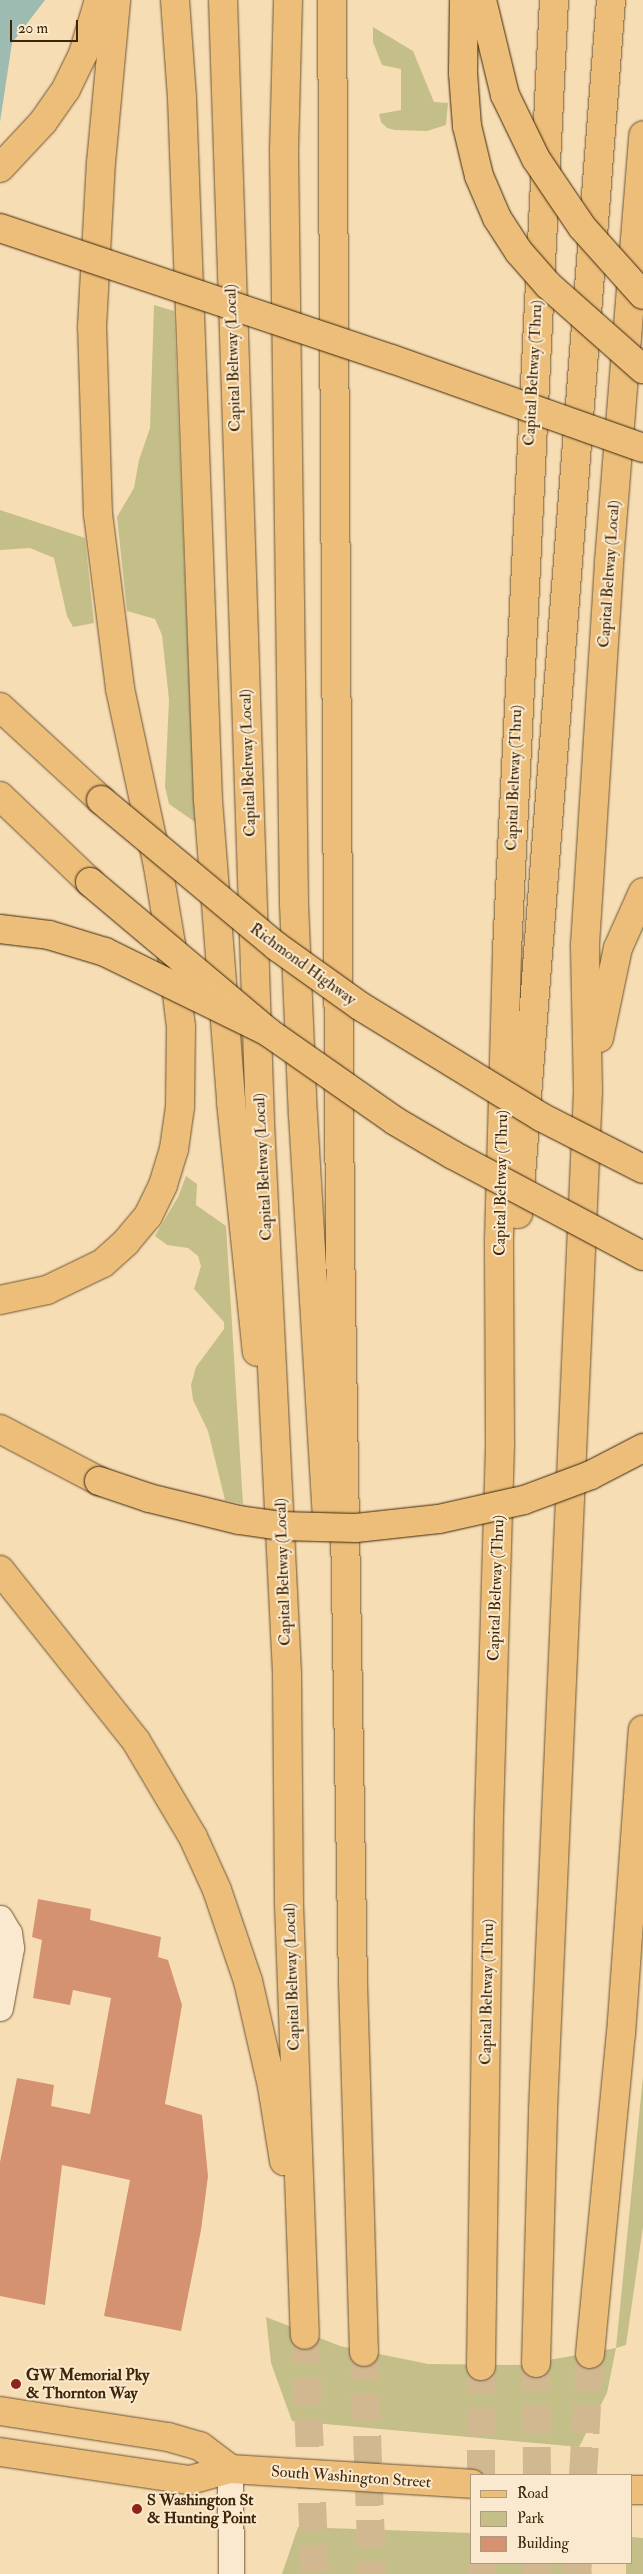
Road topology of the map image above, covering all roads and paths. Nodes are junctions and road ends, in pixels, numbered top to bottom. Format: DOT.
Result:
graph roads {
  1 [pos="99,0"];
  2 [pos="116,0"];
  3 [pos="175,0"];
  4 [pos="223,0"];
  5 [pos="276,0"];
  6 [pos="288,0"];
  7 [pos="332,0"];
  8 [pos="464,0"];
  9 [pos="482,0"];
  10 [pos="554,0"];
  11 [pos="611,0"];
  12 [pos="643,135"];
  13 [pos="284,150"];
  14 [pos="0,168"];
  15 [pos="0,228"];
  16 [pos="643,295"];
  17 [pos="643,369"];
  18 [pos="643,448"];
  19 [pos="0,707"];
  20 [pos="0,796"];
  21 [pos="643,892"];
  22 [pos="0,929"];
  23 [pos="268,1032"];
  24 [pos="588,1091"];
  25 [pos="643,1169"];
  26 [pos="643,1256"];
  27 [pos="0,1300"];
  28 [pos="276,1413"];
  29 [pos="0,1430"];
  30 [pos="500,1442"];
  31 [pos="643,1448"];
  32 [pos="0,1570"];
  33 [pos="643,1730"];
  34 [pos="0,1918"];
  35 [pos="643,1954"];
  36 [pos="353,1982"];
  37 [pos="0,2008"];
  38 [pos="621,2034"];
  39 [pos="364,2352"];
  40 [pos="590,2354"];
  41 [pos="536,2363"];
  42 [pos="481,2366"];
  43 [pos="0,2411"];
  44 [pos="0,2452"];
  45 [pos="230,2469"];
  46 [pos="470,2484"];
  47 [pos="232,2574"];
  1 -- 14 [label="main road"];
  2 -- 27 [label="main road, bridge"];
  3 -- 28 [label="main road"];
  4 -- 28 [label="main road, Capital Beltway (Local)"];
  5 -- 13 [label="main road"];
  6 -- 13 [label="main road"];
  7 -- 36 [label="main road"];
  8 -- 17 [label="main road, bridge"];
  9 -- 16 [label="main road, bridge"];
  10 -- 30 [label="main road, Capital Beltway (Thru)"];
  11 -- 30 [label="main road"];
  12 -- 24 [label="main road, Capital Beltway (Local)"];
  13 -- 36 [label="main road"];
  15 -- 18 [label="main road, bridge"];
  19 -- 25 [label="main road, Richmond Highway, bridge"];
  20 -- 23 [label="main road, bridge"];
  21 -- 24 [label="main road"];
  22 -- 23 [label="main road, bridge"];
  23 -- 26 [label="main road, bridge"];
  24 -- 41 [label="main road, Capital Beltway (Local)"];
  28 -- 32 [label="main road, Capital Beltway (Local)"];
  29 -- 31 [label="main road, bridge"];
  30 -- 42 [label="main road, Capital Beltway (Thru)"];
  33 -- 38 [label="main road"];
  34 -- 37 [label="street"];
  35 -- 38 [label="main road"];
  36 -- 39 [label="main road"];
  38 -- 40 [label="main road"];
  43 -- 45 [label="main road"];
  44 -- 45 [label="main road, South Washington Street"];
  45 -- 46 [label="main road, South Washington Street"];
  45 -- 47 [label="street"];
}
